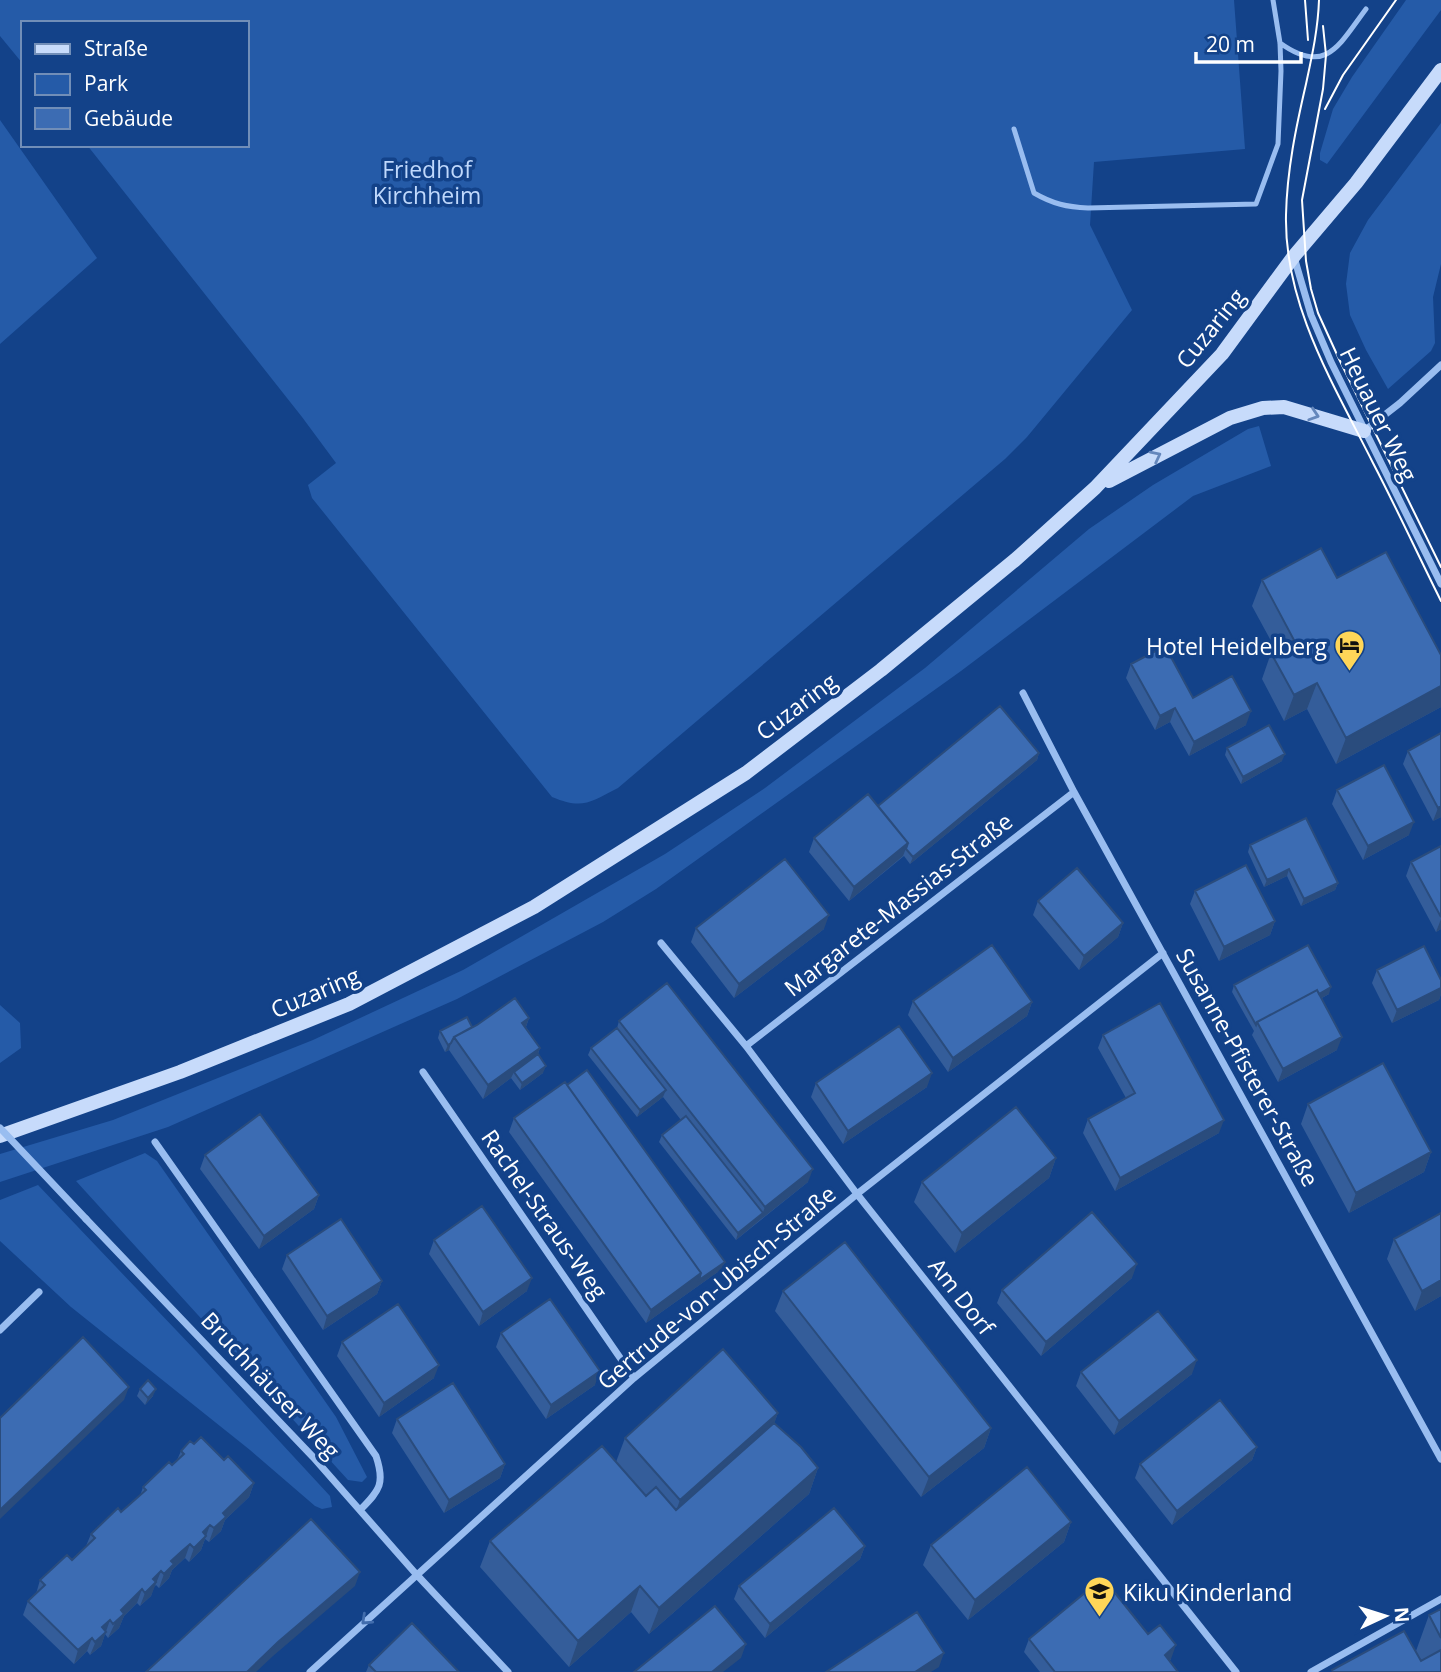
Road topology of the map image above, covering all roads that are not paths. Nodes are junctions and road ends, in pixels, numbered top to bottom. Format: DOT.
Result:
graph roads {
  1 [pos="1273,0"];
  2 [pos="1366,9"];
  3 [pos="1280,43"];
  4 [pos="1441,70"];
  5 [pos="1014,129"];
  6 [pos="1294,256"];
  7 [pos="1441,365"];
  8 [pos="1364,430"];
  9 [pos="1095,488"];
  10 [pos="1441,584"];
  11 [pos="1023,693"];
  12 [pos="1074,792"];
  13 [pos="660,943"];
  14 [pos="1163,953"];
  15 [pos="746,1046"];
  16 [pos="424,1072"];
  17 [pos="0,1128"];
  18 [pos="0,1136"];
  19 [pos="155,1142"];
  20 [pos="857,1194"];
  21 [pos="39,1292"];
  22 [pos="0,1330"];
  23 [pos="634,1378"];
  24 [pos="1441,1459"];
  25 [pos="361,1509"];
  26 [pos="416,1574"];
  27 [pos="1441,1599"];
  28 [pos="310,1672"];
  29 [pos="508,1672"];
  30 [pos="1236,1672"];
  31 [pos="1311,1672"];
  1 -- 3 [label="lane"];
  2 -- 3 [label="lane"];
  3 -- 5 [label="lane"];
  4 -- 6 [label="main road, Cuzaring"];
  6 -- 8 [label="street, Heuauer Weg"];
  6 -- 9 [label="main road, Cuzaring"];
  7 -- 8 [label="street"];
  9 -- 8 [label="main road, one-way"];
  8 -- 10 [label="street, Heuauer Weg"];
  9 -- 18 [label="main road, Cuzaring"];
  11 -- 12 [label="street, Susanne-Pfisterer-Straße"];
  12 -- 14 [label="street, Susanne-Pfisterer-Straße"];
  12 -- 15 [label="street, Margarete-Massias-Straße"];
  13 -- 15 [label="street, Am Dorf"];
  14 -- 20 [label="street, Gertrude-von-Ubisch-Straße"];
  14 -- 24 [label="street, Susanne-Pfisterer-Straße"];
  15 -- 20 [label="street, Am Dorf"];
  16 -- 23 [label="street, Rachel-Straus-Weg"];
  17 -- 25 [label="street, Bruchhäuser Weg, bridge"];
  19 -- 25 [label="street"];
  20 -- 23 [label="street, Gertrude-von-Ubisch-Straße"];
  20 -- 30 [label="street, Am Dorf"];
  21 -- 22 [label="street"];
  23 -- 26 [label="street, Gertrude-von-Ubisch-Straße"];
  25 -- 26 [label="street, Bruchhäuser Weg"];
  26 -- 28 [label="street, Gertrude-von-Ubisch-Straße, one-way"];
  26 -- 29 [label="street, Bruchhäuser Weg"];
  27 -- 31 [label="street"];
}
